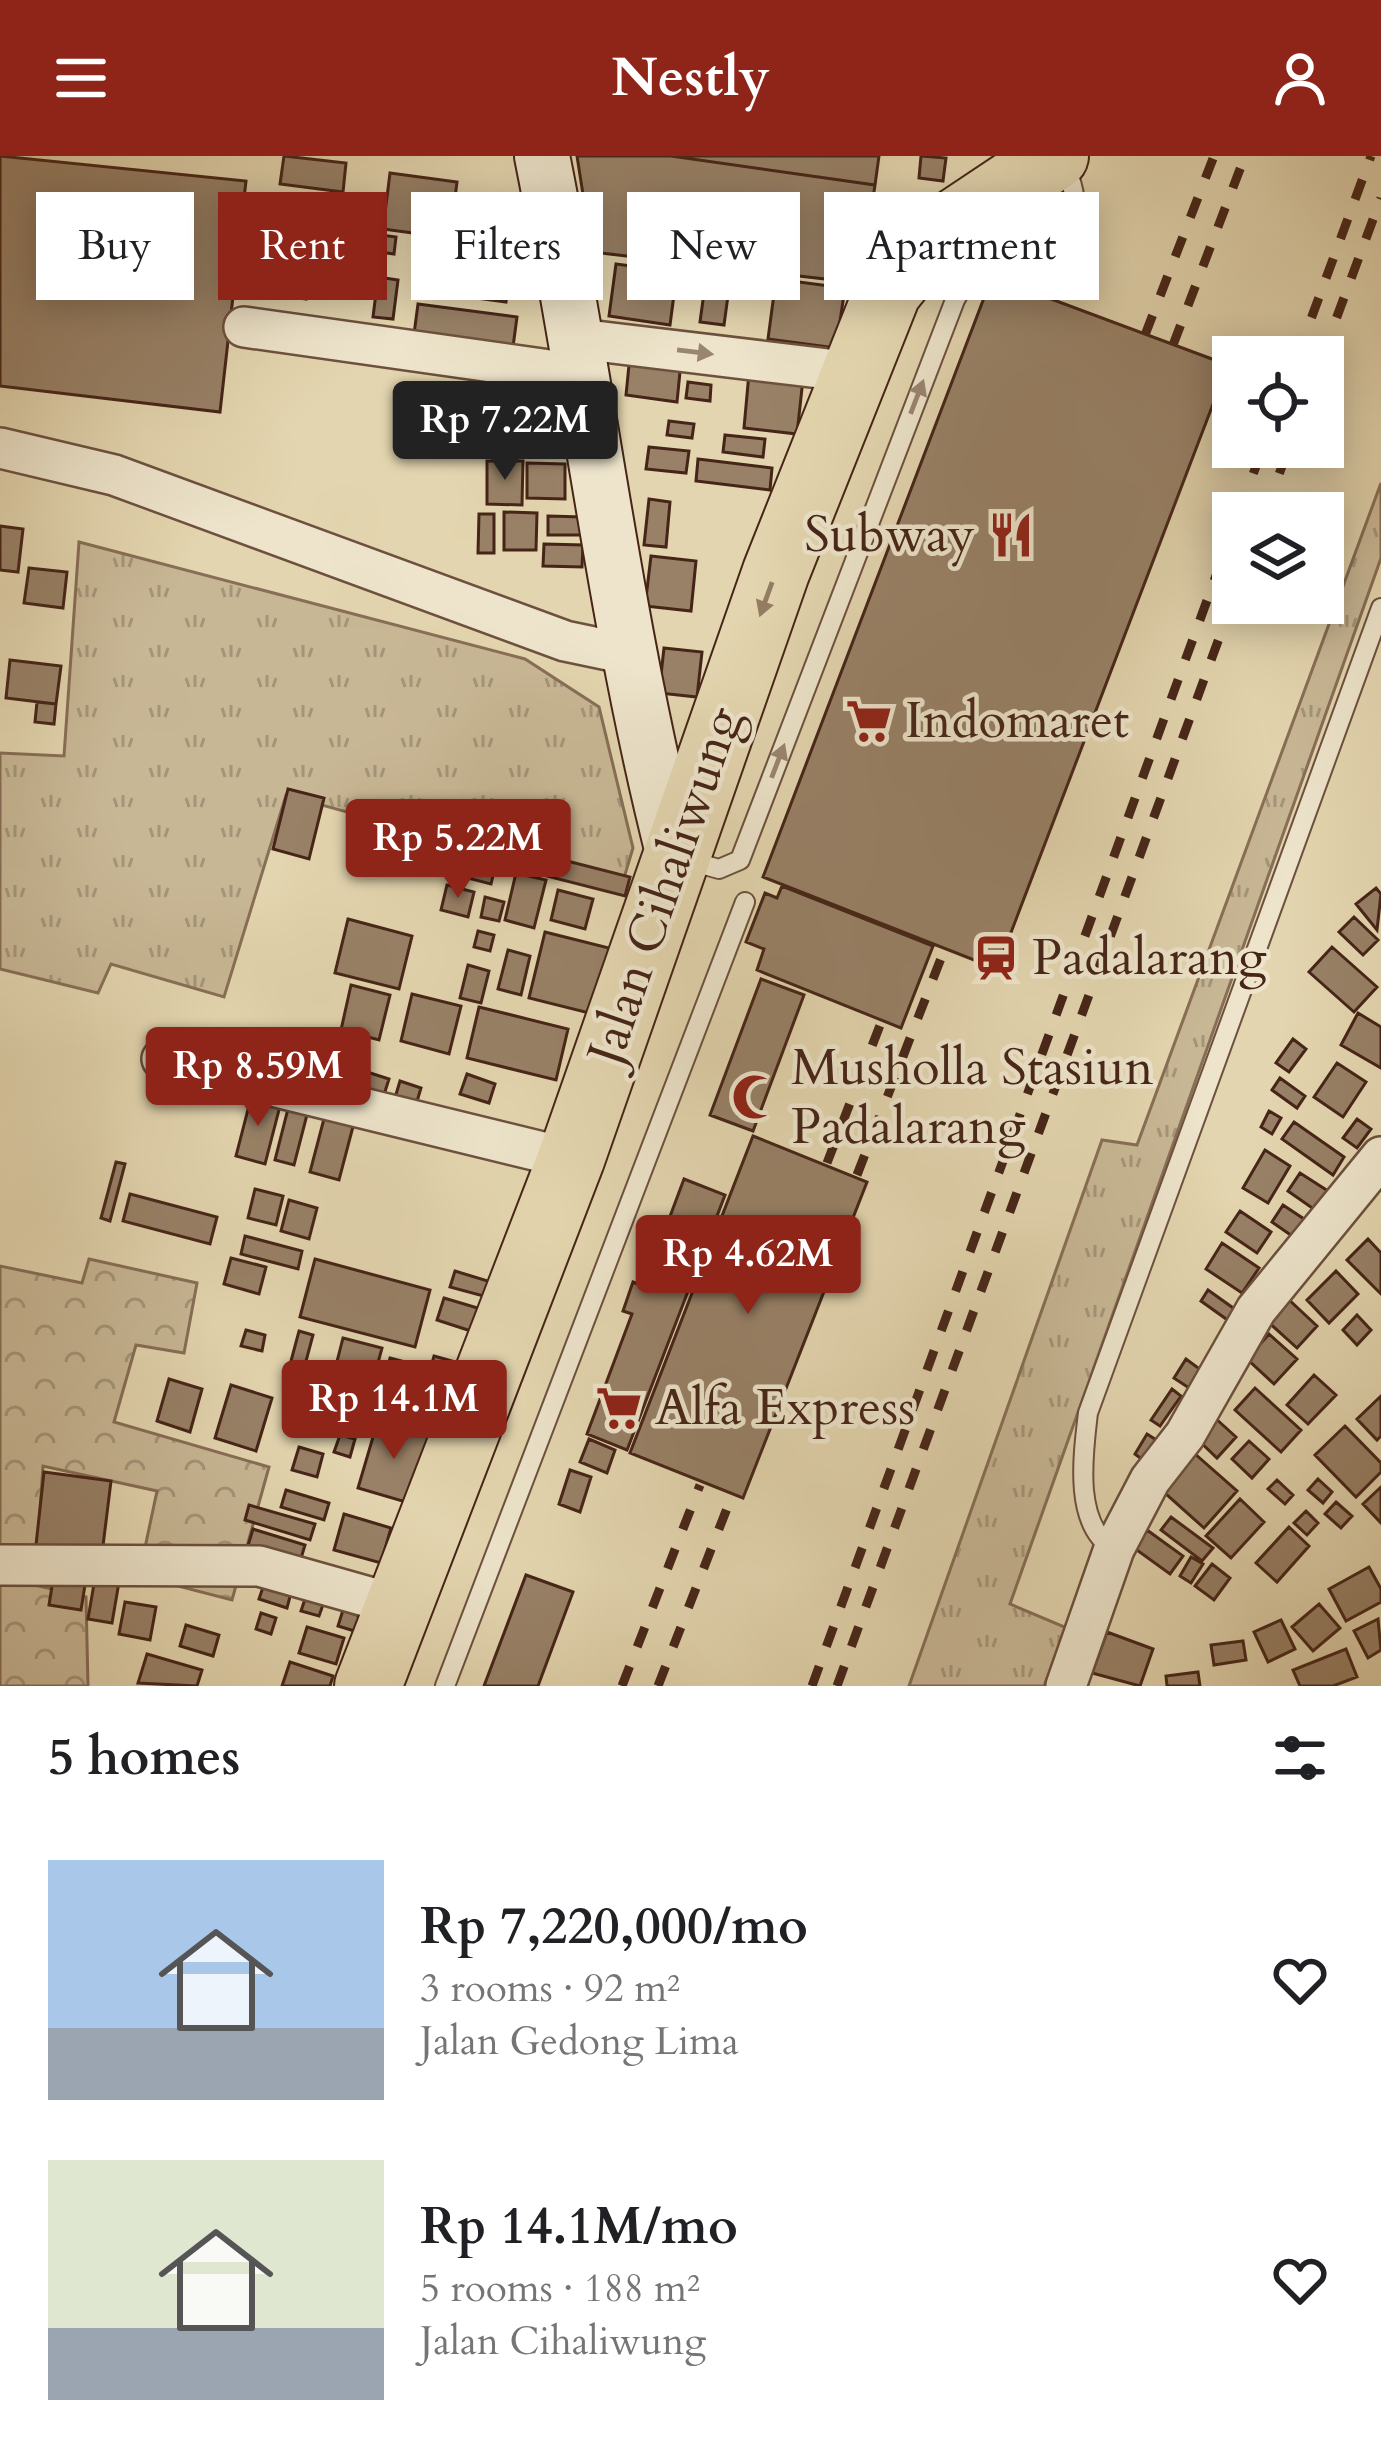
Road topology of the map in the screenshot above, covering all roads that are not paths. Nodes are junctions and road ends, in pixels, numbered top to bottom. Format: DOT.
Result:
graph roads {
  1 [pos="542,156"];
  2 [pos="1056,156"];
  3 [pos="244,328"];
  4 [pos="582,357"];
  5 [pos="854,373"];
  6 [pos="0,448"];
  7 [pos="1381,608"];
  8 [pos="627,654"];
  9 [pos="702,861"];
  10 [pos="745,902"];
  11 [pos="162,1059"];
  12 [pos="1381,1156"];
  13 [pos="572,1160"];
  14 [pos="1114,1550"];
  15 [pos="0,1565"];
  16 [pos="397,1605"];
  17 [pos="368,1686"];
  18 [pos="445,1686"];
  19 [pos="1066,1686"];
  1 -- 4 [label="street"];
  2 -- 5 [label="highway, Jalan Cihaliwung"];
  9 -- 2 [label="lane, one-way"];
  3 -- 4 [label="street"];
  4 -- 5 [label="street, one-way"];
  4 -- 8 [label="street"];
  5 -- 9 [label="highway, Jalan Cihaliwung, one-way"];
  6 -- 8 [label="street"];
  7 -- 14 [label="lane"];
  8 -- 9 [label="street"];
  9 -- 13 [label="highway, Jalan Cihaliwung"];
  10 -- 18 [label="lane"];
  11 -- 13 [label="street"];
  12 -- 14 [label="street"];
  13 -- 16 [label="highway, Jalan Cihaliwung"];
  14 -- 19 [label="street"];
  15 -- 16 [label="street"];
  16 -- 17 [label="highway, Jalan Cihaliwung"];
}
